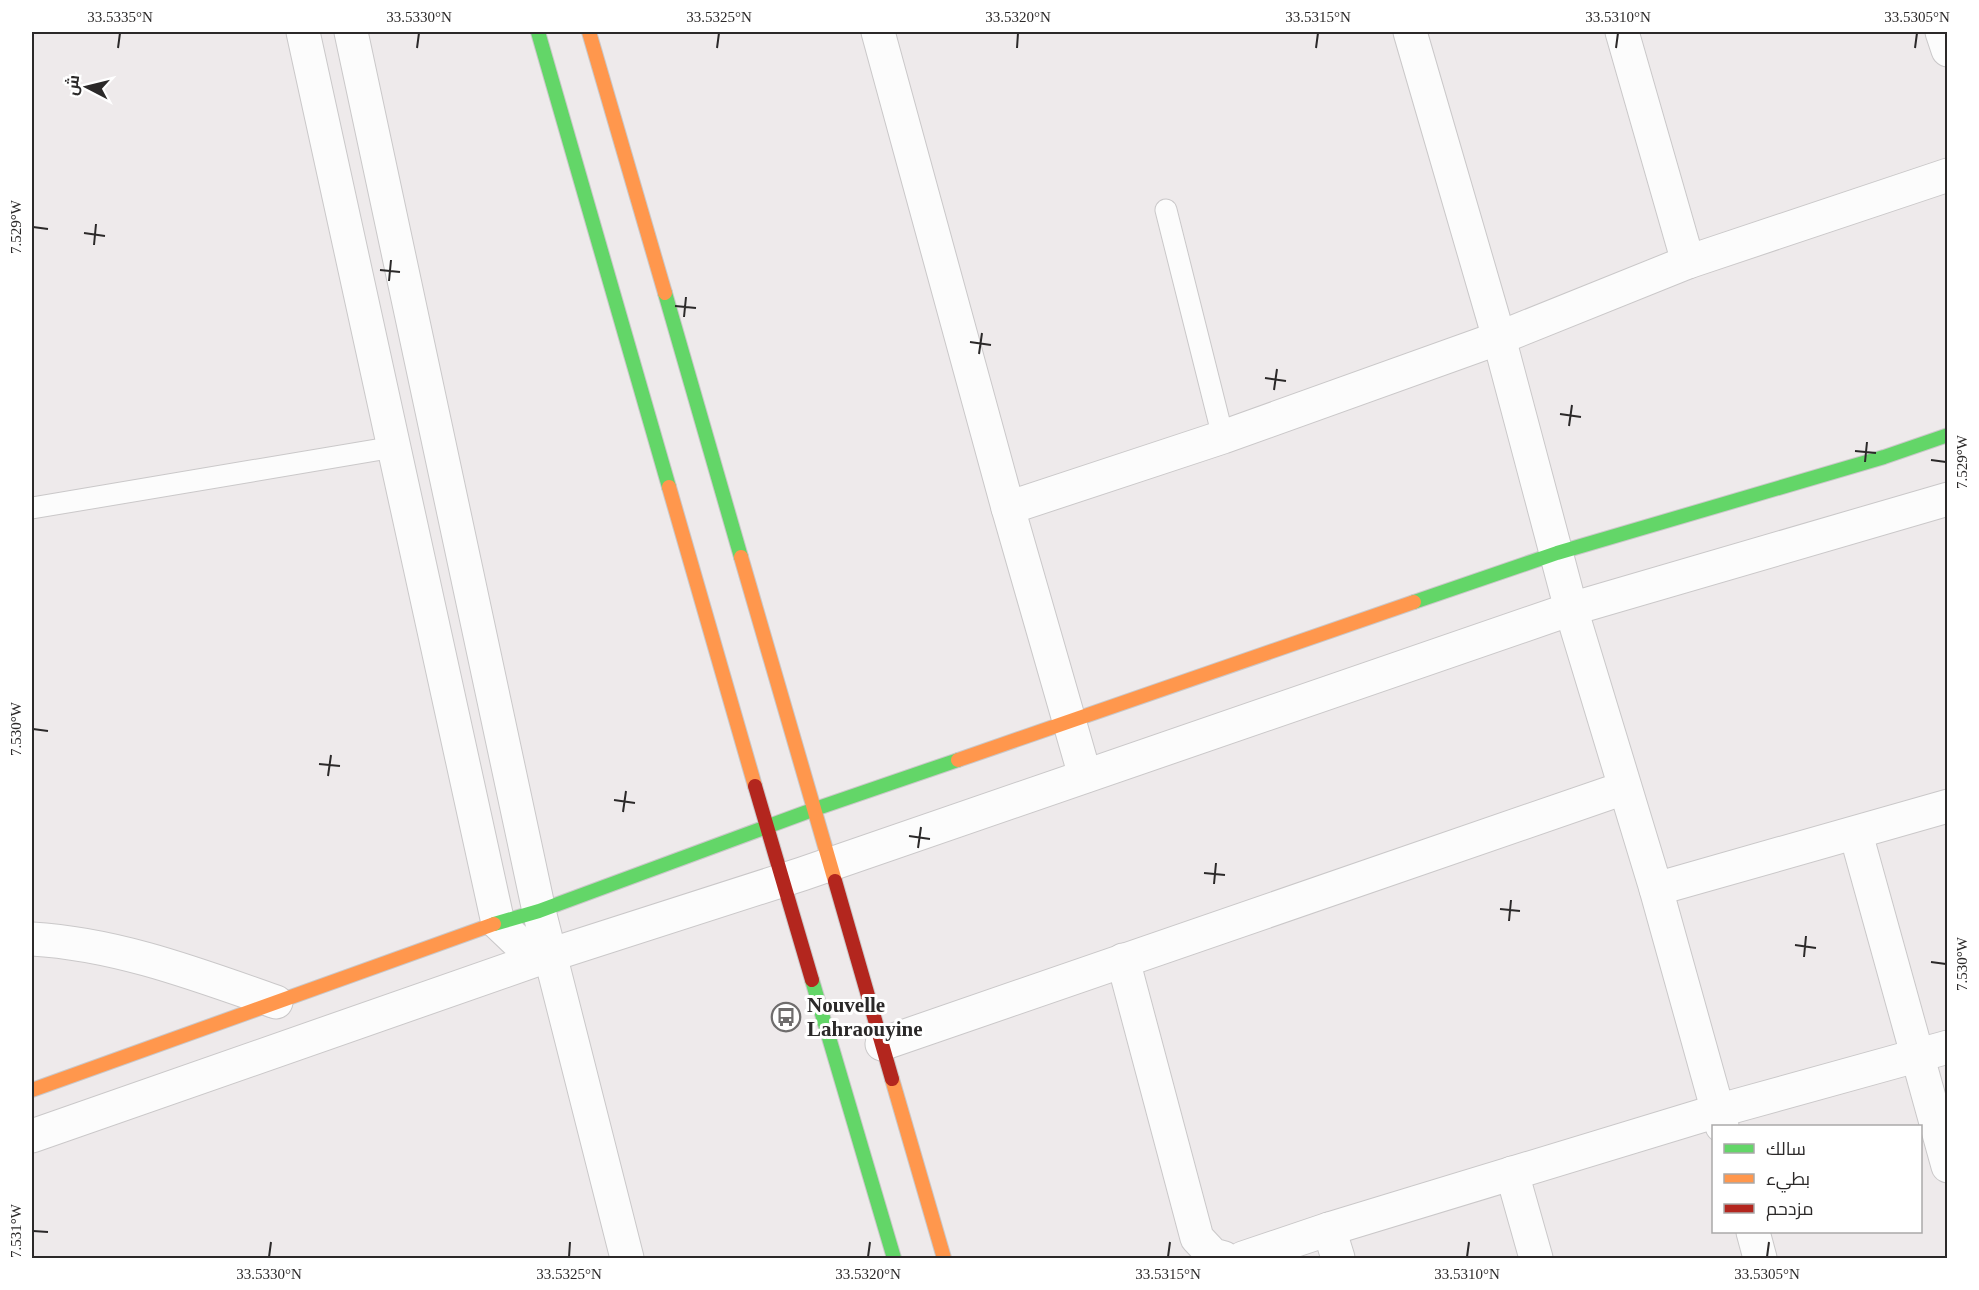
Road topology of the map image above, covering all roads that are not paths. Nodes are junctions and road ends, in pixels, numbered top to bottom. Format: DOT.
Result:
graph roads {
  1 [pos="303,32"];
  2 [pos="351,32"];
  3 [pos="538,32"];
  4 [pos="589,32"];
  5 [pos="878,32"];
  6 [pos="1410,32"];
  7 [pos="1622,32"];
  8 [pos="1942,32"];
  9 [pos="1947,50"];
  10 [pos="1947,174"];
  11 [pos="1166,210"];
  12 [pos="1688,262"];
  13 [pos="1499,338"];
  14 [pos="1947,435"];
  15 [pos="1223,437"];
  16 [pos="394,447"];
  17 [pos="1947,499"];
  18 [pos="32,508"];
  19 [pos="1008,508"];
  20 [pos="1557,553"];
  21 [pos="1571,609"];
  22 [pos="1069,722"];
  23 [pos="1085,776"];
  24 [pos="1624,788"];
  25 [pos="1947,806"];
  26 [pos="815,809"];
  27 [pos="767,829"];
  28 [pos="1856,834"];
  29 [pos="831,864"];
  30 [pos="782,881"];
  31 [pos="1656,890"];
  32 [pos="539,911"];
  33 [pos="498,923"];
  34 [pos="32,939"];
  35 [pos="550,955"];
  36 [pos="1123,960"];
  37 [pos="276,1002"];
  38 [pos="882,1044"];
  39 [pos="1947,1047"];
  40 [pos="1916,1055"];
  41 [pos="32,1090"];
  42 [pos="1719,1119"];
  43 [pos="32,1136"];
  44 [pos="1947,1166"];
  45 [pos="1512,1173"];
  46 [pos="1753,1233"];
  47 [pos="1334,1244"];
  48 [pos="627,1258"];
  49 [pos="894,1258"];
  50 [pos="944,1258"];
  51 [pos="1224,1258"];
  52 [pos="1243,1258"];
  53 [pos="1536,1258"];
  54 [pos="1761,1258"];
  1 -- 16 [label="street"];
  2 -- 32 [label="street"];
  3 -- 27 [label="street"];
  4 -- 26 [label="street"];
  5 -- 19 [label="street"];
  6 -- 13 [label="street"];
  7 -- 12 [label="street"];
  8 -- 9 [label="street"];
  10 -- 12 [label="street"];
  11 -- 15 [label="lane"];
  12 -- 13 [label="street"];
  13 -- 15 [label="street"];
  13 -- 20 [label="street"];
  14 -- 20 [label="street"];
  15 -- 19 [label="street"];
  16 -- 18 [label="lane"];
  16 -- 33 [label="street"];
  17 -- 21 [label="street"];
  19 -- 22 [label="street"];
  20 -- 21 [label="street"];
  20 -- 22 [label="street"];
  21 -- 23 [label="street"];
  21 -- 24 [label="street"];
  22 -- 23 [label="street"];
  22 -- 26 [label="street"];
  23 -- 29 [label="street"];
  24 -- 31 [label="street"];
  24 -- 36 [label="street"];
  25 -- 28 [label="street"];
  26 -- 27 [label="street"];
  26 -- 29 [label="street"];
  27 -- 30 [label="street"];
  27 -- 32 [label="street"];
  28 -- 31 [label="street"];
  28 -- 40 [label="street"];
  29 -- 30 [label="street"];
  29 -- 38 [label="street"];
  30 -- 35 [label="street"];
  30 -- 49 [label="street"];
  31 -- 42 [label="street"];
  32 -- 33 [label="street"];
  32 -- 35 [label="street"];
  33 -- 35 [label="street"];
  33 -- 37 [label="street"];
  34 -- 37 [label="street"];
  35 -- 43 [label="street"];
  35 -- 48 [label="street"];
  36 -- 38 [label="street"];
  36 -- 51 [label="street"];
  37 -- 41 [label="street"];
  38 -- 50 [label="street"];
  39 -- 40 [label="street"];
  40 -- 42 [label="street"];
  40 -- 44 [label="street"];
  42 -- 45 [label="street"];
  45 -- 47 [label="street"];
  45 -- 53 [label="street"];
  46 -- 54 [label="street"];
  47 -- 52 [label="street"];
}
